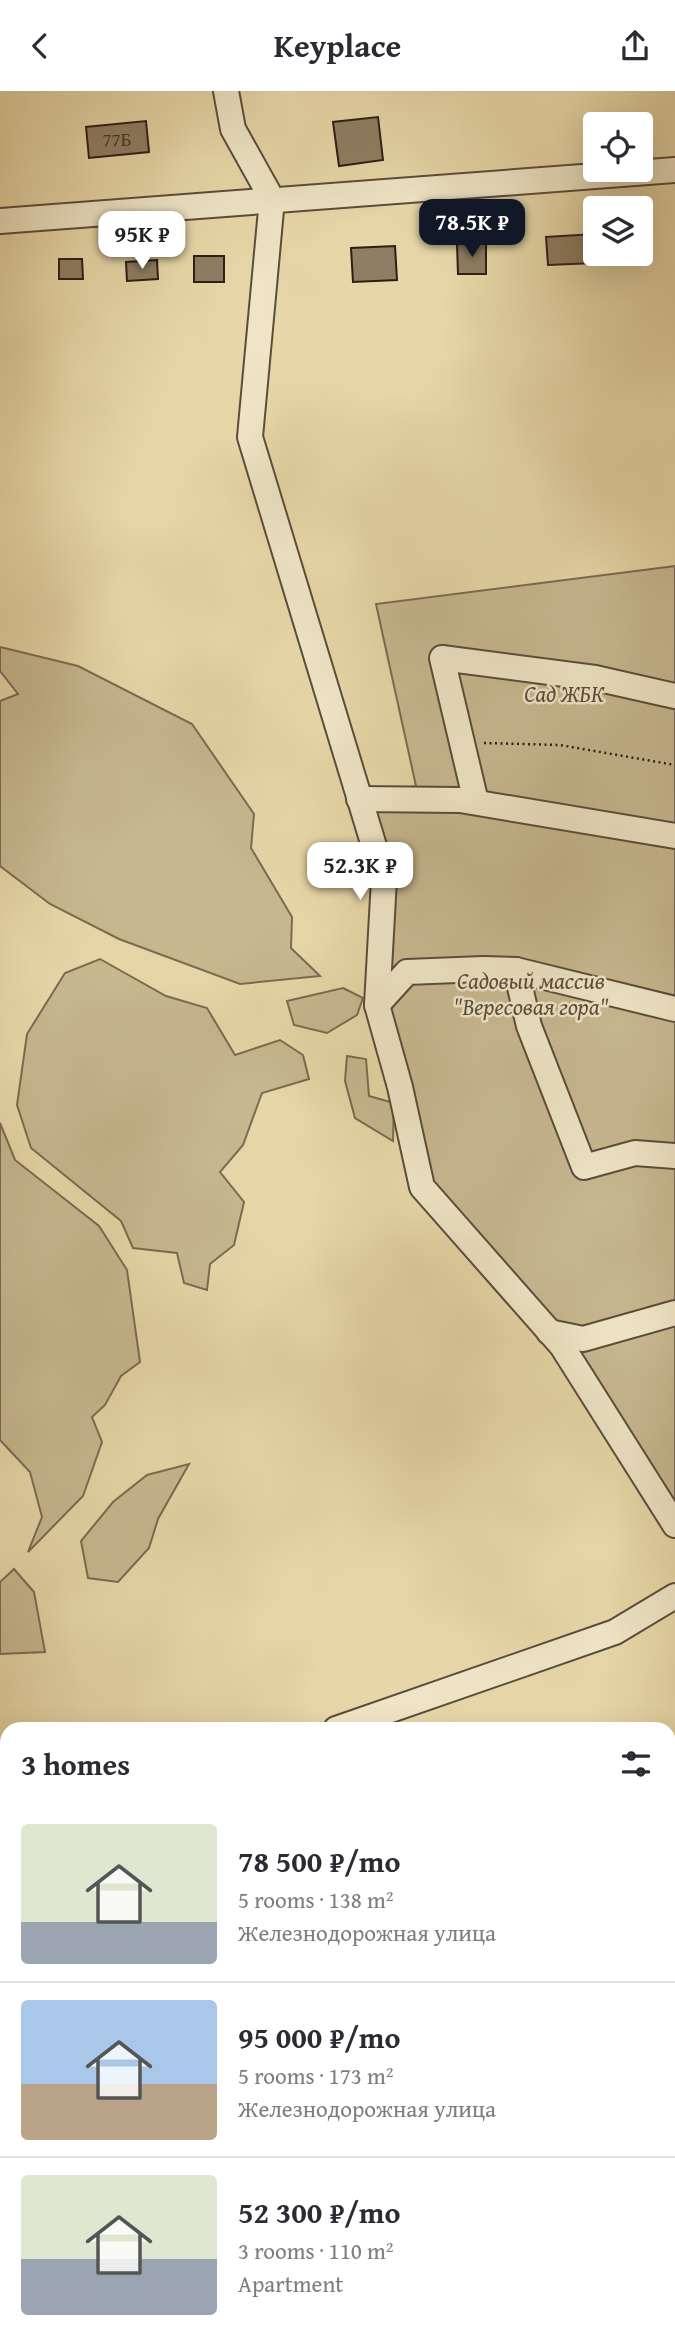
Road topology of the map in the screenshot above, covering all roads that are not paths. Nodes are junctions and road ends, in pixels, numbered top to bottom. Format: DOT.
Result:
graph roads {
  1 [pos="226,91"];
  2 [pos="675,170"];
  3 [pos="272,199"];
  4 [pos="0,221"];
  5 [pos="675,696"];
  6 [pos="359,799"];
  7 [pos="476,802"];
  8 [pos="675,837"];
  9 [pos="516,970"];
  10 [pos="377,1005"];
  11 [pos="675,1009"];
  12 [pos="675,1156"];
  13 [pos="675,1313"];
  14 [pos="549,1332"];
  15 [pos="675,1525"];
  16 [pos="675,1596"];
  17 [pos="357,1722"];
  1 -- 3 [label="street"];
  2 -- 3 [label="street"];
  3 -- 4 [label="street"];
  3 -- 6 [label="street"];
  5 -- 7 [label="street"];
  6 -- 7 [label="street"];
  6 -- 10 [label="street"];
  7 -- 8 [label="street"];
  9 -- 10 [label="street"];
  9 -- 11 [label="street"];
  9 -- 12 [label="street"];
  10 -- 14 [label="street"];
  13 -- 14 [label="street"];
  14 -- 15 [label="street"];
  16 -- 17 [label="street"];
}
